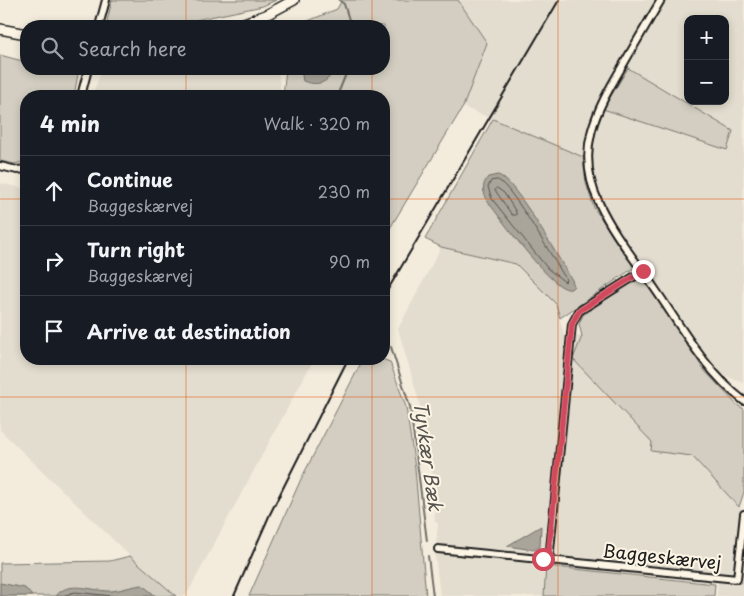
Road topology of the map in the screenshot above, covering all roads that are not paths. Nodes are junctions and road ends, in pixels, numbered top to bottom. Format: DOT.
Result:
graph roads {
  1 [pos="106,0"];
  2 [pos="294,0"];
  3 [pos="661,0"];
  4 [pos="101,20"];
  5 [pos="252,20"];
  6 [pos="0,29"];
  7 [pos="20,33"];
  8 [pos="86,75"];
  9 [pos="83,90"];
  10 [pos="0,166"];
  11 [pos="20,169"];
  12 [pos="643,271"];
  13 [pos="744,400"];
  14 [pos="744,514"];
  15 [pos="438,549"];
  16 [pos="548,560"];
  1 -- 4 [label="street"];
  2 -- 5 [label="street"];
  3 -- 12 [label="street"];
  6 -- 7 [label="street"];
  8 -- 9 [label="street"];
  10 -- 11 [label="street"];
  12 -- 13 [label="street"];
  12 -- 16 [label="street"];
  14 -- 16 [label="street, Baggeskærvej"];
  15 -- 16 [label="street, Baggeskærvej"];
}
